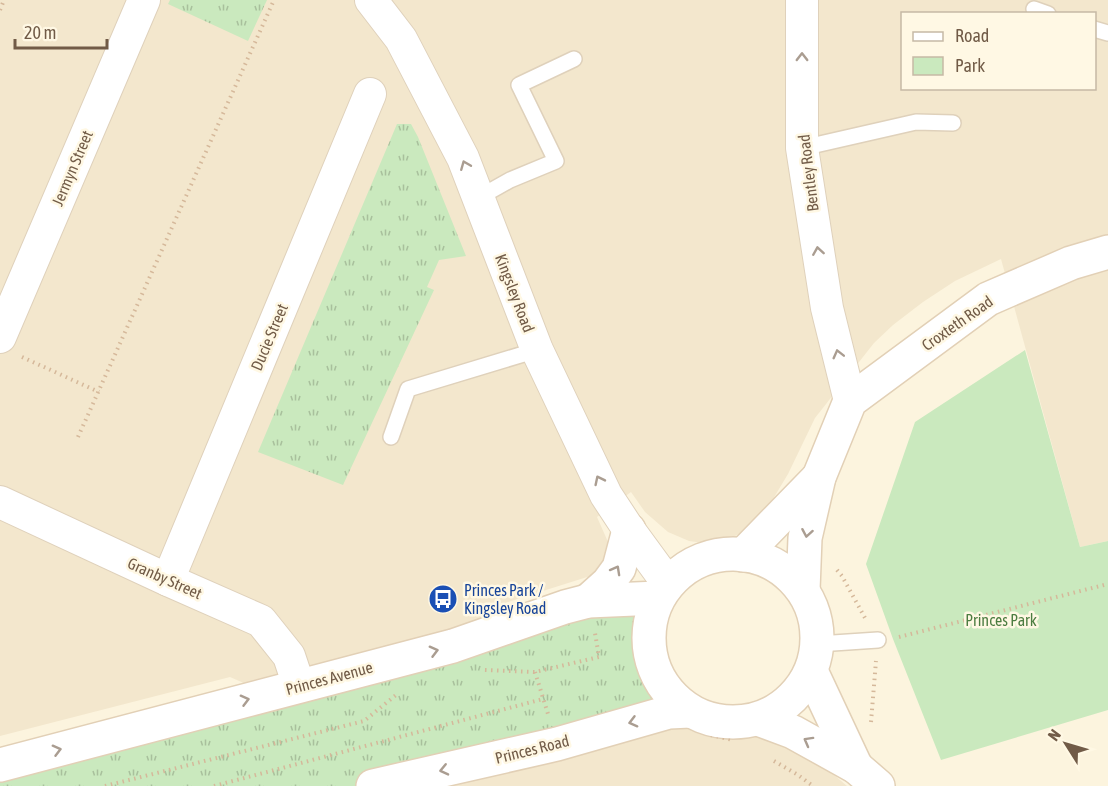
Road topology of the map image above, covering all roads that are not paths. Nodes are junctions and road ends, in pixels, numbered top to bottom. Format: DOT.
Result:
graph roads {
  1 [pos="144,0"];
  2 [pos="371,0"];
  3 [pos="802,0"];
  4 [pos="574,59"];
  5 [pos="370,94"];
  6 [pos="953,123"];
  7 [pos="802,148"];
  8 [pos="478,198"];
  9 [pos="1108,252"];
  10 [pos="10,346"];
  11 [pos="537,350"];
  12 [pos="850,400"];
  13 [pos="391,437"];
  14 [pos="819,477"];
  15 [pos="0,502"];
  16 [pos="629,530"];
  17 [pos="743,555"];
  18 [pos="168,580"];
  19 [pos="662,590"];
  20 [pos="803,590"];
  21 [pos="591,614"];
  22 [pos="878,640"];
  23 [pos="814,657"];
  24 [pos="299,686"];
  25 [pos="697,723"];
  26 [pos="748,730"];
  27 [pos="0,765"];
  28 [pos="867,777"];
  29 [pos="373,786"];
  1 -- 10 [label="street, Jermyn Street"];
  8 -- 2 [label="street, Kingsley Road, one-way"];
  7 -- 3 [label="street, Bentley Road, one-way"];
  4 -- 8 [label="lane"];
  5 -- 18 [label="street, Ducie Street"];
  6 -- 7 [label="lane"];
  12 -- 7 [label="street, Bentley Road, one-way"];
  8 -- 11 [label="street, Kingsley Road"];
  9 -- 12 [label="main road, Croxteth Road"];
  11 -- 13 [label="lane"];
  16 -- 11 [label="street, Kingsley Road, one-way"];
  12 -- 14 [label="main road"];
  14 -- 17 [label="main road"];
  14 -- 20 [label="main road, one-way"];
  15 -- 18 [label="street, Granby Street"];
  16 -- 19 [label="street, Kingsley Road"];
  21 -- 16 [label="main road, one-way"];
  17 -- 19 [label="main road"];
  17 -- 20 [label="main road"];
  18 -- 24 [label="street, Granby Street"];
  19 -- 21 [label="main road, Princes Avenue"];
  19 -- 25 [label="main road"];
  20 -- 23 [label="main road"];
  24 -- 21 [label="main road, Princes Avenue, one-way"];
  22 -- 23 [label="lane"];
  23 -- 26 [label="main road"];
  23 -- 28 [label="main road"];
  27 -- 24 [label="main road, Princes Avenue, one-way"];
  25 -- 26 [label="main road"];
  25 -- 29 [label="main road, Princes Road, one-way"];
  28 -- 26 [label="main road, one-way"];
}
